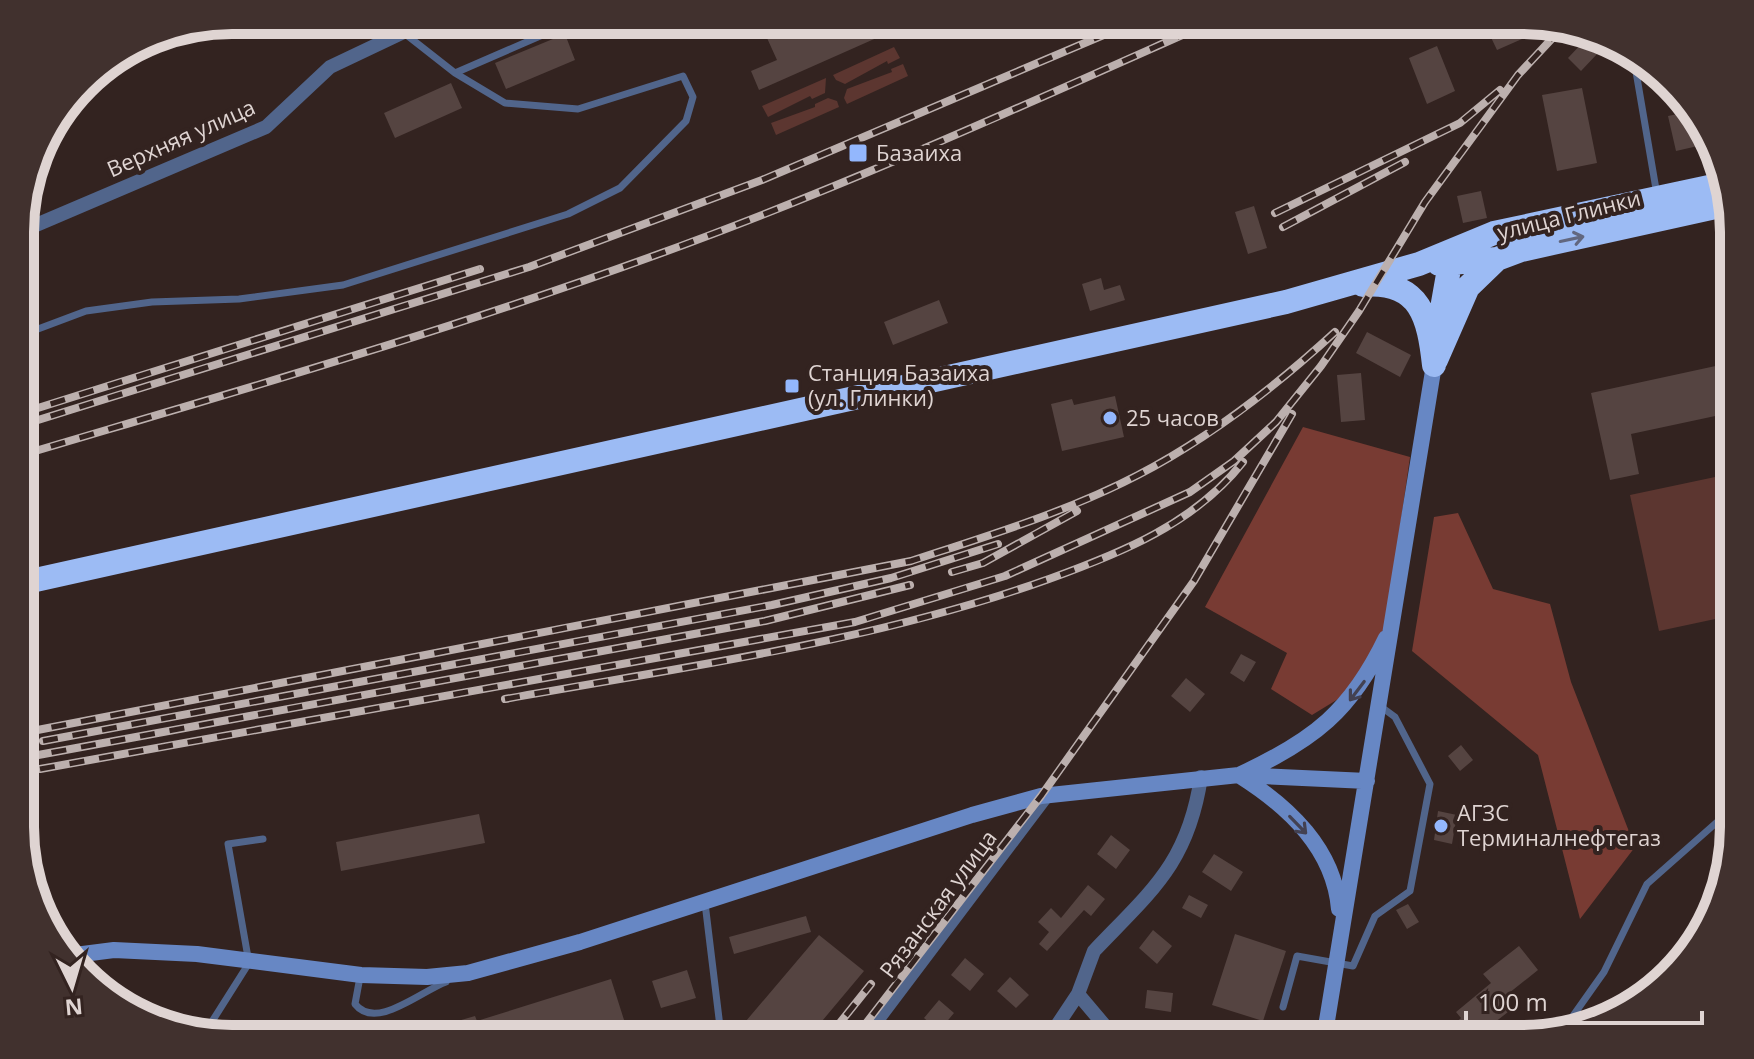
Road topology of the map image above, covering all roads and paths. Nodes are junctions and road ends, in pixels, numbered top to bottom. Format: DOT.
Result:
graph roads {
  1 [pos="399,34"];
  2 [pos="406,34"];
  3 [pos="545,34"];
  4 [pos="1636,70"];
  5 [pos="455,73"];
  6 [pos="1714,186"];
  7 [pos="1657,197"];
  8 [pos="1718,206"];
  9 [pos="34,226"];
  10 [pos="1450,258"];
  11 [pos="1497,259"];
  12 [pos="1349,287"];
  13 [pos="34,330"];
  14 [pos="1434,365"];
  15 [pos="34,580"];
  16 [pos="1394,622"];
  17 [pos="1380,706"];
  18 [pos="1239,775"];
  19 [pos="1201,777"];
  20 [pos="1367,781"];
  21 [pos="1047,795"];
  22 [pos="1720,819"];
  23 [pos="263,839"];
  24 [pos="704,900"];
  25 [pos="1341,932"];
  26 [pos="112,950"];
  27 [pos="249,963"];
  28 [pos="1335,964"];
  29 [pos="468,973"];
  30 [pos="361,975"];
  31 [pos="1078,994"];
  32 [pos="1283,1007"];
  33 [pos="1572,1018"];
  34 [pos="211,1023"];
  35 [pos="720,1025"];
  36 [pos="874,1025"];
  37 [pos="1057,1025"];
  38 [pos="1104,1025"];
  39 [pos="1326,1025"];
  1 -- 9 [label="street, Верхняя улица"];
  2 -- 5 [label="lane"];
  3 -- 5 [label="lane"];
  4 -- 7 [label="lane"];
  5 -- 13 [label="lane"];
  6 -- 7 [label="highway, улица Глинки"];
  7 -- 10 [label="highway, улица Глинки"];
  11 -- 8 [label="highway, улица Глинки, one-way"];
  10 -- 11 [label="highway, улица Глинки"];
  10 -- 12 [label="highway"];
  10 -- 14 [label="highway"];
  11 -- 14 [label="highway"];
  12 -- 14 [label="highway"];
  12 -- 15 [label="highway"];
  14 -- 16 [label="street"];
  16 -- 17 [label="street"];
  16 -- 18 [label="street, one-way"];
  17 -- 20 [label="street"];
  17 -- 28 [label="lane"];
  18 -- 19 [label="street"];
  18 -- 20 [label="street"];
  18 -- 25 [label="street, one-way"];
  19 -- 21 [label="street"];
  19 -- 31 [label="street"];
  20 -- 25 [label="street"];
  21 -- 24 [label="street"];
  21 -- 36 [label="street, Рязанская улица"];
  22 -- 33 [label="lane"];
  23 -- 27 [label="lane"];
  24 -- 29 [label="street"];
  24 -- 35 [label="lane"];
  25 -- 28 [label="street"];
  26 -- 27 [label="street"];
  27 -- 30 [label="street"];
  27 -- 34 [label="lane"];
  28 -- 32 [label="lane"];
  28 -- 39 [label="street"];
  29 -- 30 [label="street"];
  29 -- 30 [label="lane"];
  31 -- 37 [label="street"];
  31 -- 38 [label="street"];
}
